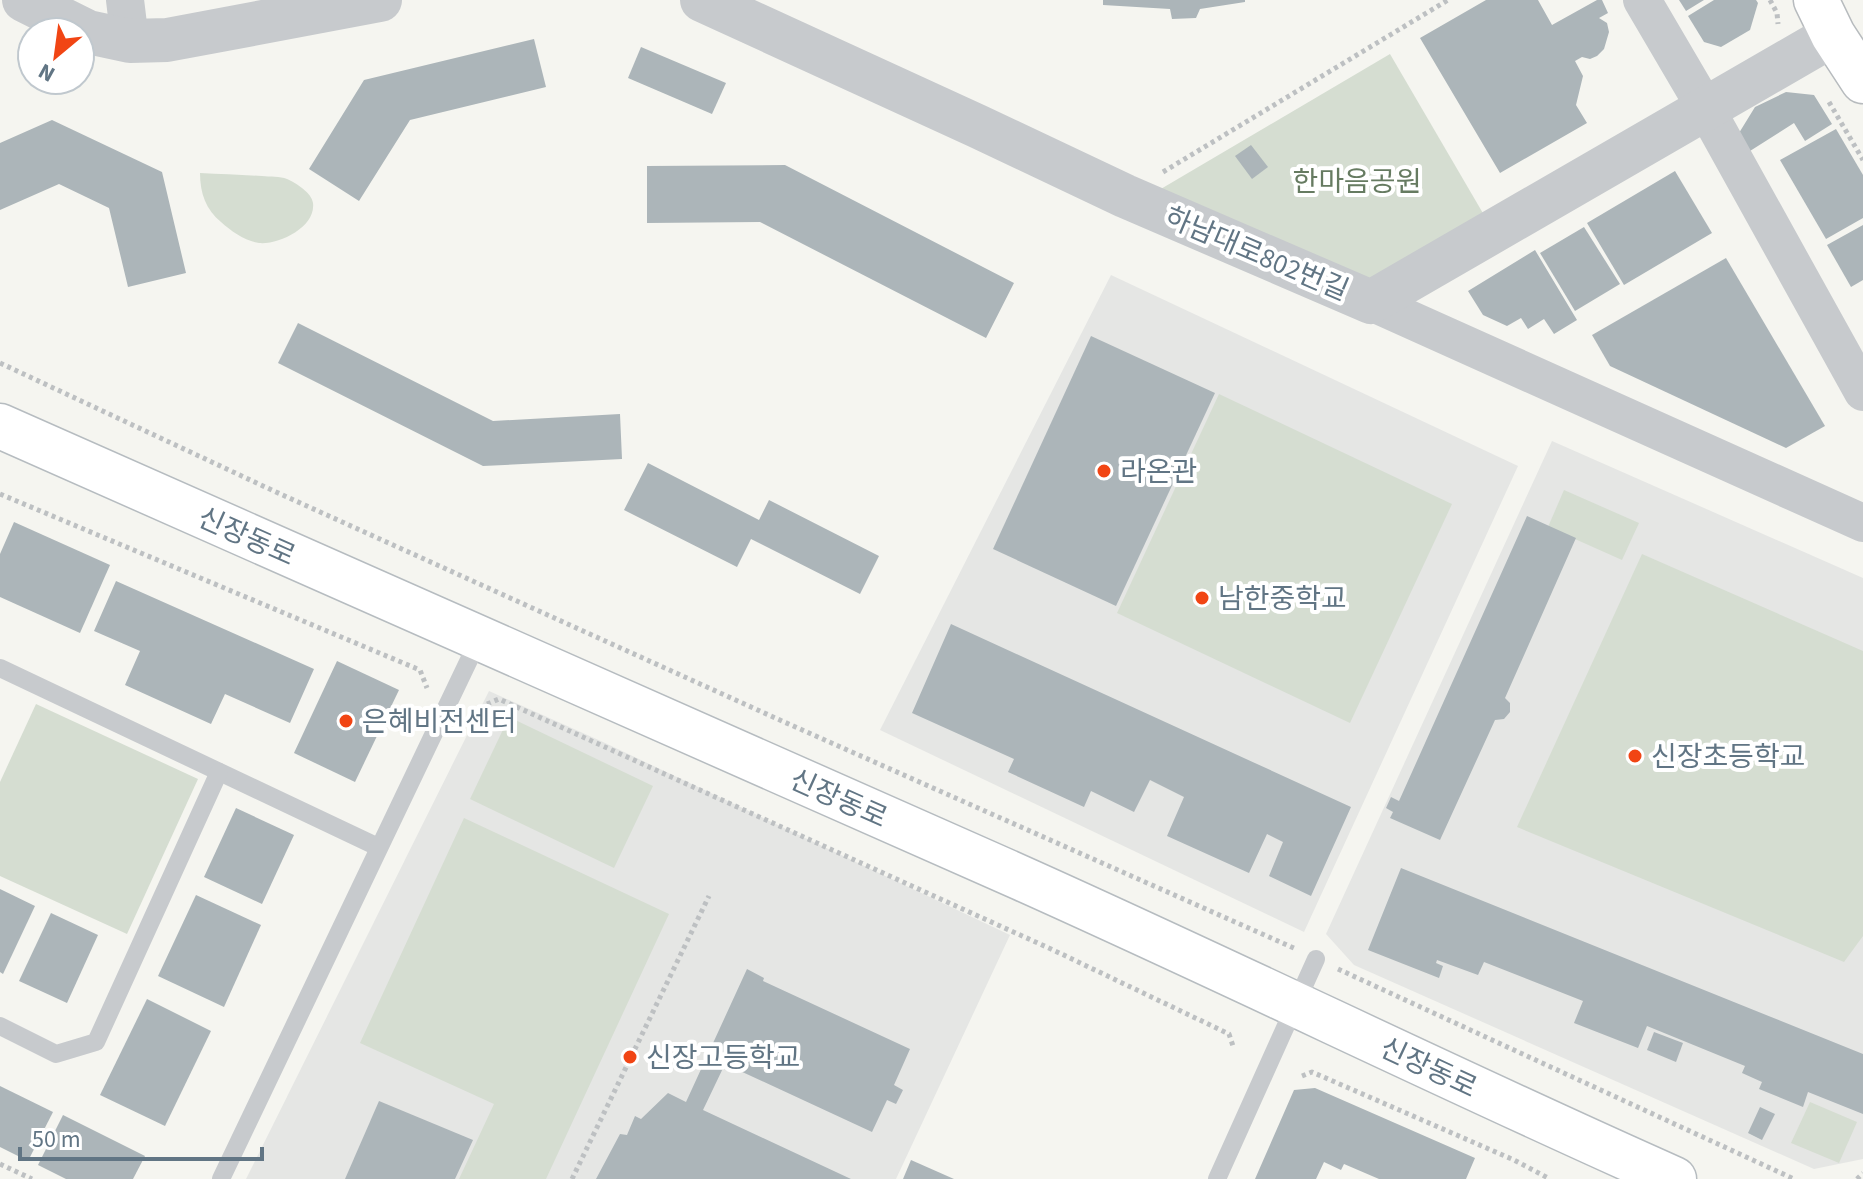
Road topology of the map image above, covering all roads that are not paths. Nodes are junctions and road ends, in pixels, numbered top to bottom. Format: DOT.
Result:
graph roads {
  1 [pos="24,0"];
  2 [pos="380,0"];
  3 [pos="702,0"];
  4 [pos="1642,0"];
  5 [pos="1824,18"];
  6 [pos="128,20"];
  7 [pos="1843,86"];
  8 [pos="1706,109"];
  9 [pos="1371,302"];
  10 [pos="1863,392"];
  11 [pos="0,426"];
  12 [pos="1863,523"];
  13 [pos="479,639"];
  14 [pos="0,668"];
  15 [pos="219,772"];
  16 [pos="378,847"];
  17 [pos="1316,959"];
  18 [pos="1296,1005"];
  19 [pos="0,1026"];
  20 [pos="221,1179"];
  21 [pos="1217,1179"];
  22 [pos="1674,1179"];
  1 -- 6 [label="street"];
  2 -- 6 [label="street"];
  3 -- 9 [label="street, 하남대로802번길"];
  4 -- 8 [label="street"];
  5 -- 7 [label="main road"];
  5 -- 8 [label="street, 하남대로802번길"];
  8 -- 9 [label="street, 하남대로802번길"];
  8 -- 10 [label="street"];
  9 -- 12 [label="street"];
  11 -- 13 [label="main road, 신장동로"];
  13 -- 16 [label="lane"];
  13 -- 18 [label="main road, 신장동로"];
  14 -- 15 [label="lane"];
  15 -- 16 [label="lane"];
  15 -- 19 [label="lane"];
  16 -- 20 [label="lane"];
  17 -- 18 [label="lane"];
  18 -- 21 [label="lane"];
  18 -- 22 [label="main road, 신장동로"];
}
